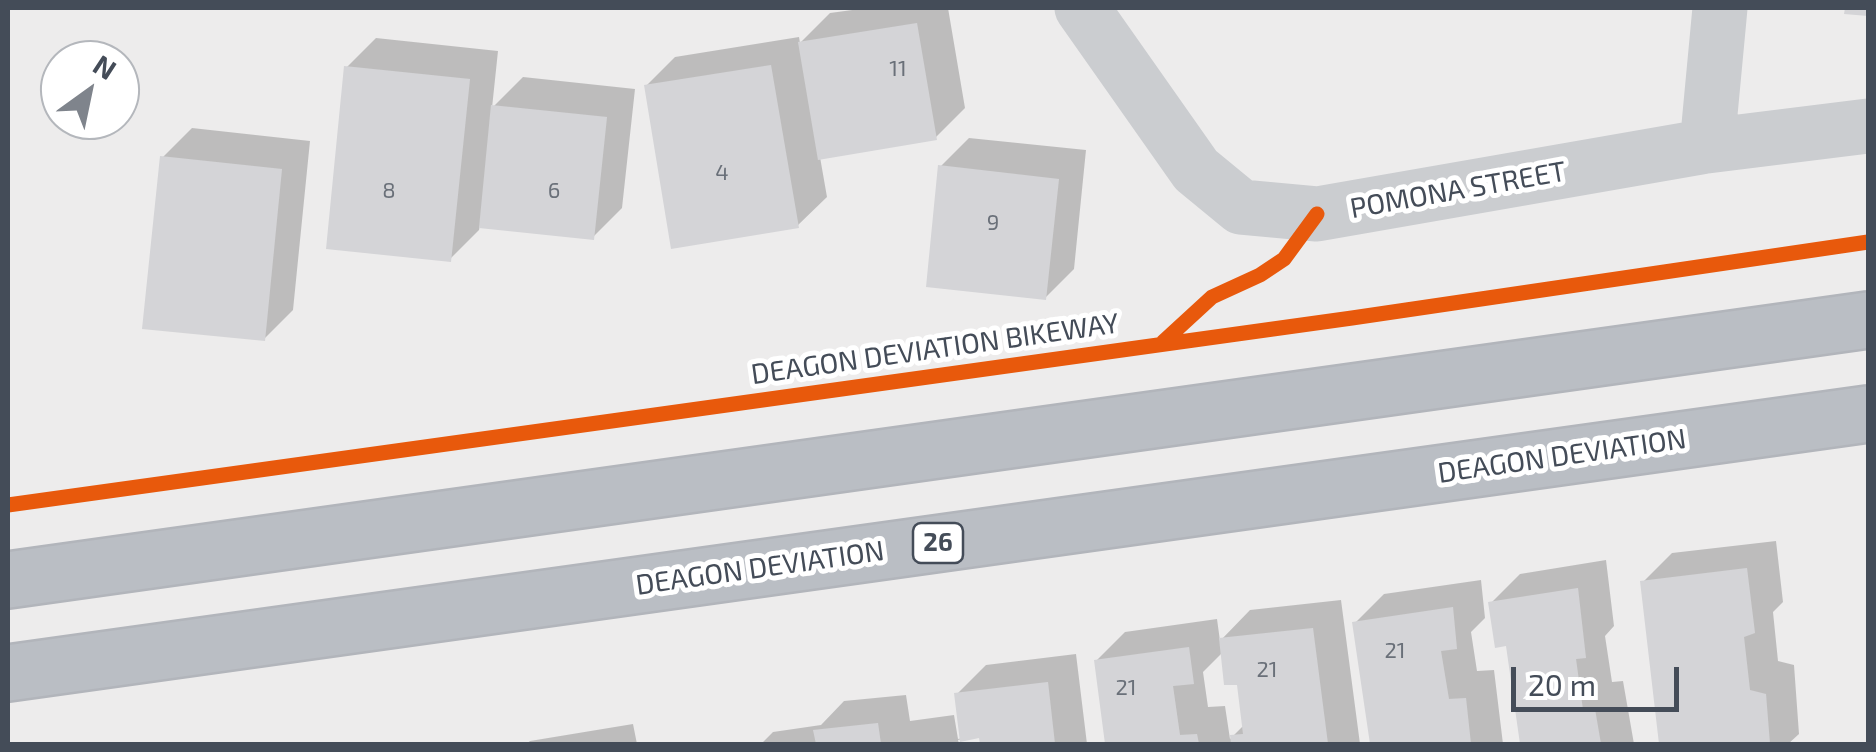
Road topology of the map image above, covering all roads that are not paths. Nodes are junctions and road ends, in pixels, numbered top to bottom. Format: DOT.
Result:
graph roads {
  1 [pos="1082,8"];
  2 [pos="1720,8"];
  3 [pos="1868,126"];
  4 [pos="1707,146"];
  5 [pos="1868,320"];
  6 [pos="1868,414"];
  7 [pos="8,580"];
  8 [pos="8,673"];
  1 -- 4 [label="street, POMONA STREET"];
  2 -- 4 [label="street"];
  3 -- 4 [label="street, POMONA STREET"];
  5 -- 7 [label="highway"];
  6 -- 8 [label="highway, DEAGON DEVIATION / 26"];
}
